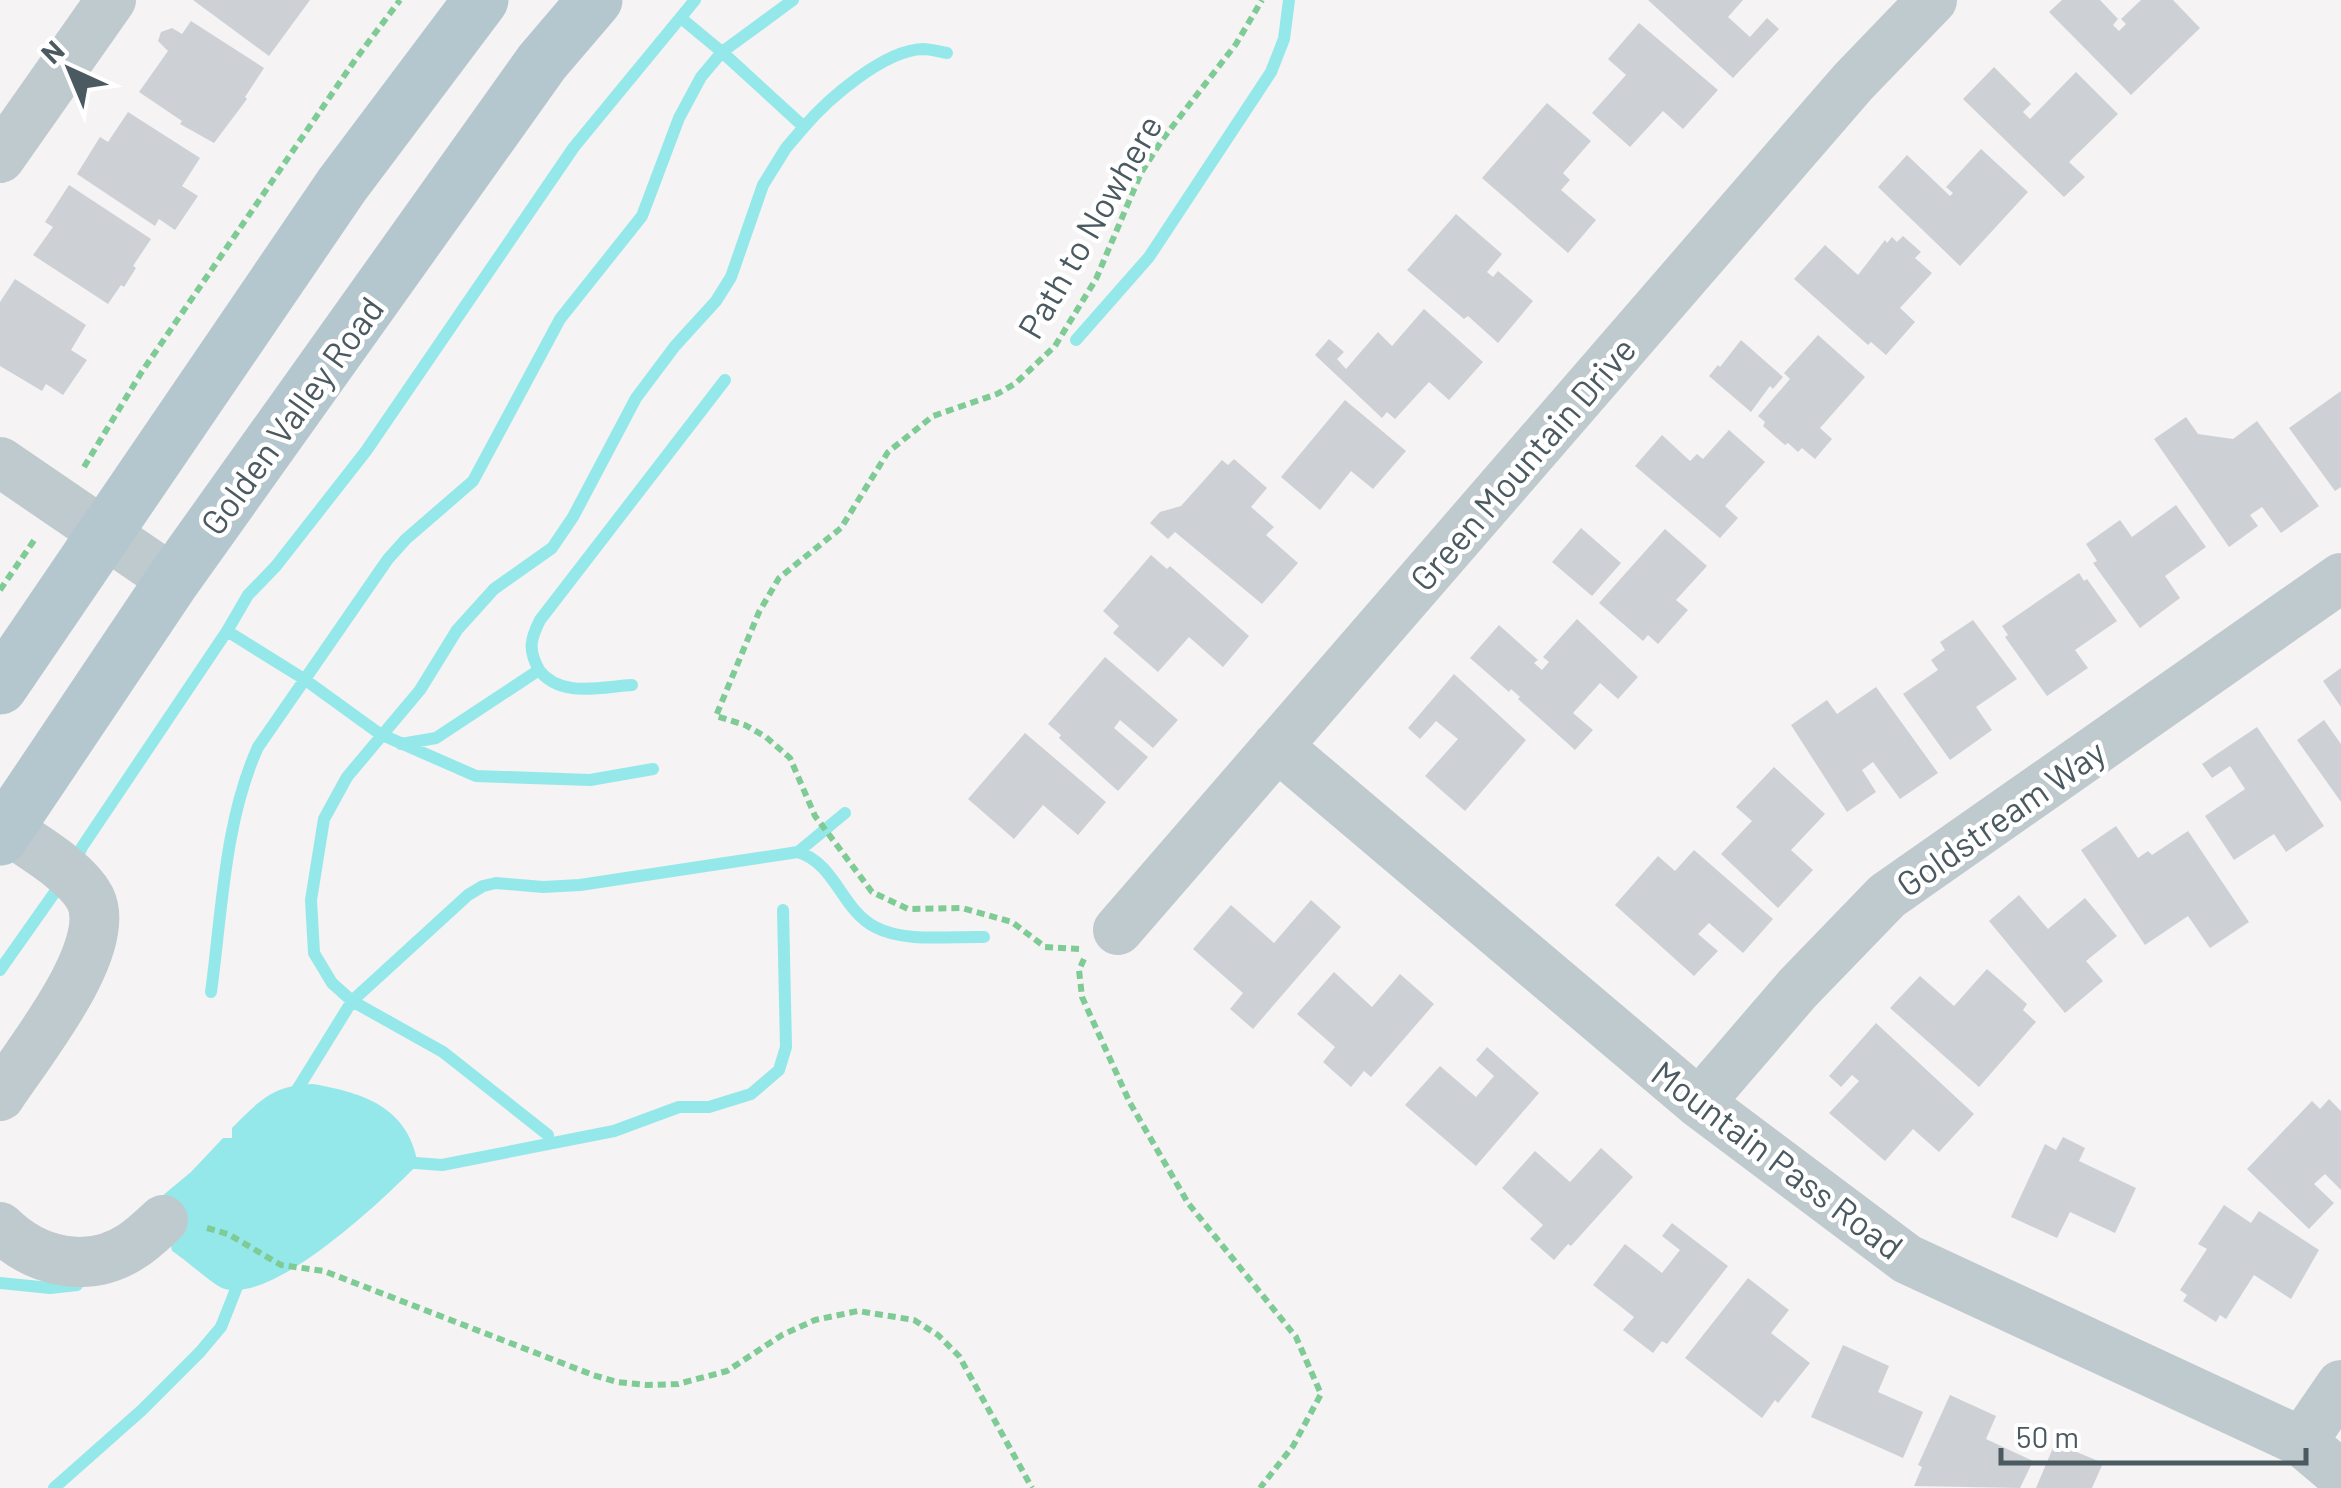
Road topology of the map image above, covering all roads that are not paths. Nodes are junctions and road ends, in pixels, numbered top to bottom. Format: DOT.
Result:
graph roads {
  1 [pos="110,0"];
  2 [pos="481,0"];
  3 [pos="595,0"];
  4 [pos="1932,0"];
  5 [pos="0,158"];
  6 [pos="0,462"];
  7 [pos="104,533"];
  8 [pos="2341,578"];
  9 [pos="173,580"];
  10 [pos="0,688"];
  11 [pos="1276,746"];
  12 [pos="3,834"];
  13 [pos="1118,930"];
  14 [pos="0,1096"];
  15 [pos="1699,1103"];
  16 [pos="163,1220"];
  17 [pos="0,1227"];
  18 [pos="2341,1385"];
  19 [pos="2302,1442"];
  20 [pos="2341,1476"];
  1 -- 5 [label="street"];
  2 -- 7 [label="main road"];
  3 -- 9 [label="main road, Golden Valley Road"];
  4 -- 11 [label="street, Green Mountain Drive"];
  6 -- 7 [label="street"];
  7 -- 9 [label="street"];
  7 -- 10 [label="main road"];
  8 -- 15 [label="street, Goldstream Way"];
  9 -- 12 [label="main road, Golden Valley Road"];
  11 -- 13 [label="street, Green Mountain Drive"];
  11 -- 15 [label="street, Mountain Pass Road"];
  12 -- 14 [label="street"];
  15 -- 19 [label="street, Mountain Pass Road"];
  16 -- 17 [label="street"];
  18 -- 19 [label="street"];
  19 -- 20 [label="street, Mountain Pass Road"];
}
